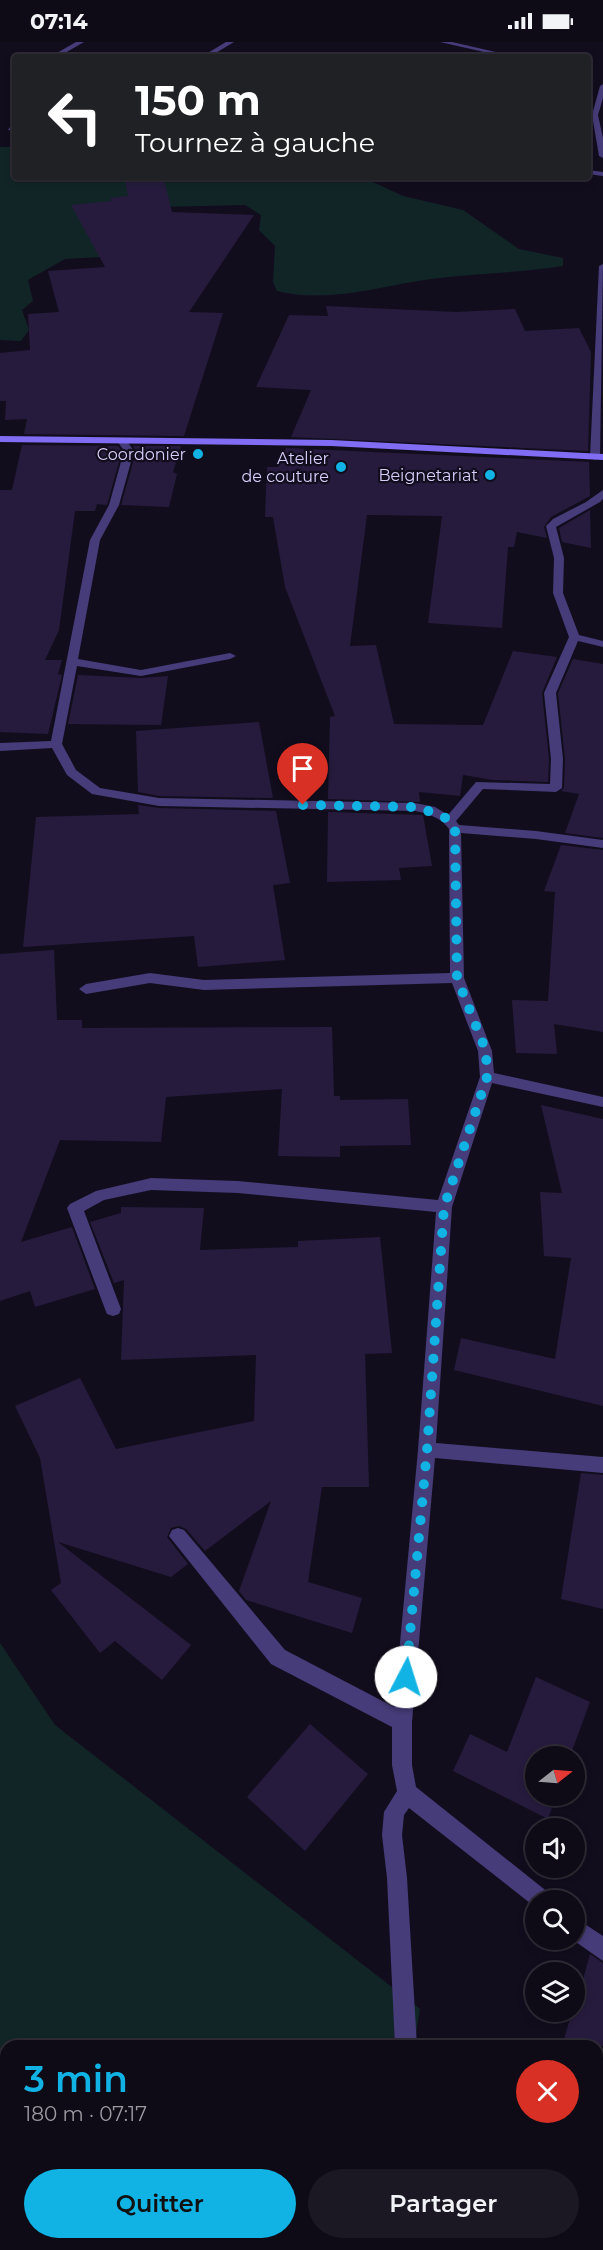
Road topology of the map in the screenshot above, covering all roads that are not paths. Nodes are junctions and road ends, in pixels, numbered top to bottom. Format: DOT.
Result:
graph roads {
  1 [pos="81,42"];
  2 [pos="231,42"];
  3 [pos="443,42"];
  4 [pos="464,45"];
  5 [pos="59,54"];
  6 [pos="209,54"];
  7 [pos="462,54"];
  8 [pos="502,54"];
  9 [pos="601,88"];
  10 [pos="603,156"];
  11 [pos="603,266"];
  12 [pos="0,439"];
  13 [pos="123,442"];
  14 [pos="599,457"];
  15 [pos="603,493"];
  16 [pos="574,637"];
  17 [pos="603,644"];
  18 [pos="230,656"];
  19 [pos="73,662"];
  20 [pos="56,744"];
  21 [pos="0,747"];
  22 [pos="452,825"];
  23 [pos="603,844"];
  24 [pos="457,978"];
  25 [pos="86,989"];
  26 [pos="487,1077"];
  27 [pos="603,1102"];
  28 [pos="444,1207"];
  29 [pos="113,1309"];
  30 [pos="427,1450"];
  31 [pos="603,1465"];
  32 [pos="178,1536"];
  33 [pos="402,1722"];
  34 [pos="407,1793"];
  35 [pos="530,1890"];
  36 [pos="585,1936"];
  37 [pos="603,1950"];
  38 [pos="406,2040"];
  39 [pos="551,2250"];
  40 [pos="558,2250"];
  1 -- 5 [label="street"];
  2 -- 6 [label="street"];
  3 -- 4 [label="street"];
  4 -- 7 [label="street"];
  4 -- 8 [label="street"];
  9 -- 10 [label="street"];
  11 -- 14 [label="street"];
  12 -- 13 [label="street"];
  13 -- 14 [label="street"];
  13 -- 19 [label="street"];
  15 -- 16 [label="street"];
  16 -- 17 [label="street"];
  16 -- 22 [label="street"];
  18 -- 19 [label="street"];
  19 -- 20 [label="street"];
  20 -- 21 [label="street"];
  20 -- 22 [label="street"];
  22 -- 23 [label="street"];
  22 -- 24 [label="street"];
  24 -- 25 [label="street"];
  24 -- 26 [label="street"];
  26 -- 27 [label="street"];
  26 -- 28 [label="street"];
  28 -- 29 [label="street"];
  28 -- 30 [label="street"];
  30 -- 31 [label="street"];
  30 -- 33 [label="street"];
  32 -- 33 [label="street"];
  33 -- 34 [label="street"];
  34 -- 35 [label="street"];
  34 -- 38 [label="street"];
  36 -- 37 [label="street"];
  39 -- 40 [label="street"];
}
